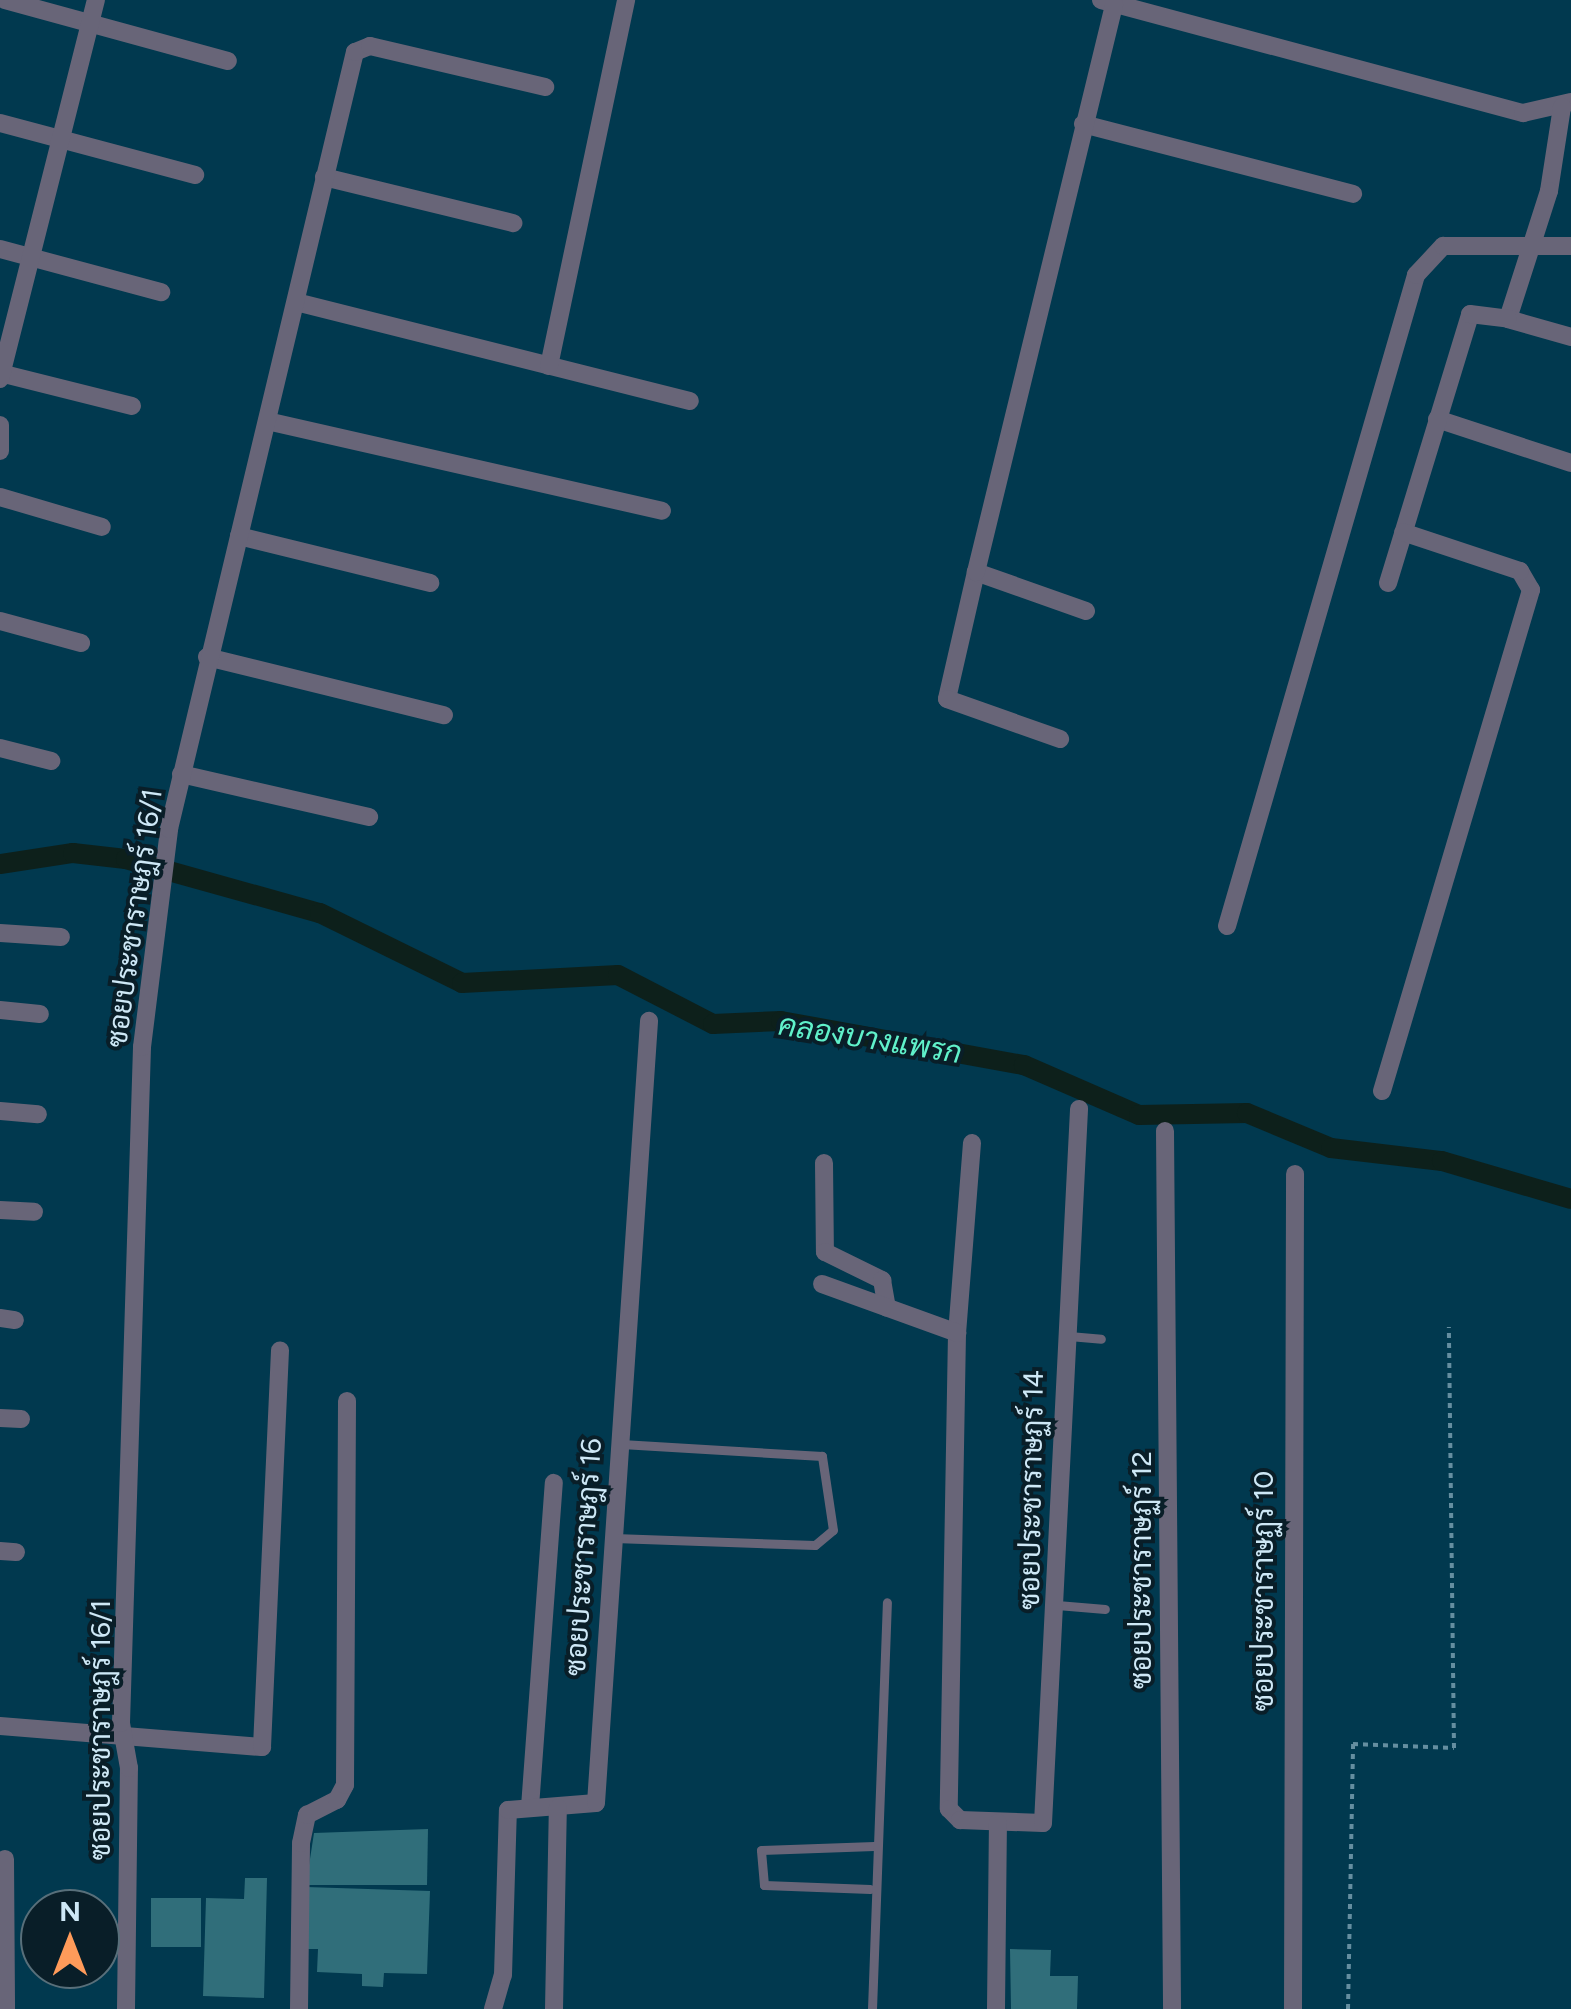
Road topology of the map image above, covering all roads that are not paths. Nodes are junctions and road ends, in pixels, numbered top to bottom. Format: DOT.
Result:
graph roads {
  1 [pos="5,0"];
  2 [pos="96,0"];
  3 [pos="626,0"];
  4 [pos="1107,2"];
  5 [pos="90,22"];
  6 [pos="228,61"];
  7 [pos="545,87"];
  8 [pos="1566,104"];
  9 [pos="0,124"];
  10 [pos="1082,124"];
  11 [pos="58,140"];
  12 [pos="195,174"];
  13 [pos="324,177"];
  14 [pos="1354,194"];
  15 [pos="514,222"];
  16 [pos="1534,244"];
  17 [pos="1571,246"];
  18 [pos="0,249"];
  19 [pos="30,256"];
  20 [pos="162,292"];
  21 [pos="296,302"];
  22 [pos="1508,319"];
  23 [pos="1571,337"];
  24 [pos="549,366"];
  25 [pos="0,375"];
  26 [pos="690,401"];
  27 [pos="132,406"];
  28 [pos="1436,419"];
  29 [pos="267,421"];
  30 [pos="0,426"];
  31 [pos="0,451"];
  32 [pos="1571,464"];
  33 [pos="0,497"];
  34 [pos="662,511"];
  35 [pos="102,528"];
  36 [pos="1403,532"];
  37 [pos="239,536"];
  38 [pos="976,572"];
  39 [pos="430,582"];
  40 [pos="1388,582"];
  41 [pos="1086,611"];
  42 [pos="0,620"];
  43 [pos="80,643"];
  44 [pos="207,657"];
  45 [pos="444,714"];
  46 [pos="1060,739"];
  47 [pos="0,748"];
  48 [pos="51,761"];
  49 [pos="181,774"];
  50 [pos="369,817"];
  51 [pos="1227,926"];
  52 [pos="0,932"];
  53 [pos="61,937"];
  54 [pos="0,1010"];
  55 [pos="40,1014"];
  56 [pos="649,1021"];
  57 [pos="1382,1090"];
  58 [pos="1079,1109"];
  59 [pos="0,1111"];
  60 [pos="38,1114"];
  61 [pos="1165,1131"];
  62 [pos="972,1143"];
  63 [pos="824,1163"];
  64 [pos="1296,1174"];
  65 [pos="0,1210"];
  66 [pos="34,1212"];
  67 [pos="822,1284"];
  68 [pos="887,1308"];
  69 [pos="957,1333"];
  70 [pos="1061,1335"];
  71 [pos="1101,1339"];
  72 [pos="280,1350"];
  73 [pos="347,1401"];
  74 [pos="0,1418"];
  75 [pos="20,1419"];
  76 [pos="618,1444"];
  77 [pos="554,1482"];
  78 [pos="611,1538"];
  79 [pos="887,1602"];
  80 [pos="1057,1605"];
  81 [pos="1105,1609"];
  82 [pos="0,1726"];
  83 [pos="124,1742"];
  84 [pos="530,1807"];
  85 [pos="558,1808"];
  86 [pos="998,1823"];
  87 [pos="874,1846"];
  88 [pos="5,1858"];
  89 [pos="870,1888"];
  90 [pos="6,2009"];
  91 [pos="126,2009"];
  92 [pos="300,2009"];
  93 [pos="493,2009"];
  94 [pos="554,2009"];
  95 [pos="872,2009"];
  96 [pos="996,2009"];
  97 [pos="1172,2009"];
  98 [pos="1293,2009"];
  1 -- 5 [label="street"];
  2 -- 5 [label="street"];
  3 -- 24 [label="street"];
  4 -- 8 [label="street"];
  4 -- 10 [label="street"];
  5 -- 6 [label="street"];
  5 -- 11 [label="street"];
  7 -- 13 [label="street, ซอยประชาราษฎร์ 16/1"];
  8 -- 16 [label="street"];
  9 -- 11 [label="street"];
  10 -- 14 [label="street"];
  10 -- 38 [label="street"];
  11 -- 12 [label="street"];
  11 -- 19 [label="street"];
  13 -- 15 [label="street"];
  13 -- 21 [label="street, ซอยประชาราษฎร์ 16/1"];
  16 -- 17 [label="street"];
  16 -- 22 [label="street"];
  16 -- 51 [label="street"];
  18 -- 19 [label="street"];
  19 -- 20 [label="street"];
  19 -- 25 [label="street"];
  21 -- 24 [label="street"];
  21 -- 29 [label="street, ซอยประชาราษฎร์ 16/1"];
  22 -- 23 [label="street"];
  22 -- 28 [label="street"];
  24 -- 26 [label="street"];
  25 -- 27 [label="street"];
  28 -- 32 [label="street"];
  28 -- 36 [label="street"];
  29 -- 34 [label="street"];
  29 -- 37 [label="street, ซอยประชาราษฎร์ 16/1"];
  30 -- 31 [label="street"];
  33 -- 35 [label="street"];
  36 -- 40 [label="street"];
  36 -- 57 [label="street"];
  37 -- 39 [label="street"];
  37 -- 44 [label="street, ซอยประชาราษฎร์ 16/1"];
  38 -- 41 [label="street"];
  38 -- 46 [label="street"];
  42 -- 43 [label="street"];
  44 -- 45 [label="street"];
  44 -- 49 [label="street, ซอยประชาราษฎร์ 16/1"];
  47 -- 48 [label="street"];
  49 -- 50 [label="street"];
  49 -- 83 [label="street, ซอยประชาราษฎร์ 16/1"];
  52 -- 53 [label="street"];
  54 -- 55 [label="street"];
  56 -- 76 [label="street, ซอยประชาราษฎร์ 16"];
  58 -- 70 [label="street, ซอยประชาราษฏร์ 14"];
  59 -- 60 [label="street"];
  61 -- 97 [label="street, ซอยประชาราษฏร์ 12"];
  62 -- 69 [label="street"];
  63 -- 68 [label="street"];
  64 -- 98 [label="street, ซอยประชาราษฏร์ 10"];
  65 -- 66 [label="street"];
  67 -- 68 [label="street"];
  68 -- 69 [label="street"];
  69 -- 86 [label="street, ซอยประชาราษฏร์ 14"];
  70 -- 71 [label="lane"];
  70 -- 80 [label="street, ซอยประชาราษฏร์ 14"];
  72 -- 83 [label="street"];
  73 -- 92 [label="street"];
  74 -- 75 [label="street"];
  76 -- 78 [label="street, ซอยประชาราษฎร์ 16"];
  76 -- 78 [label="lane"];
  77 -- 84 [label="street"];
  78 -- 85 [label="street, ซอยประชาราษฎร์ 16"];
  79 -- 87 [label="lane"];
  80 -- 81 [label="lane"];
  80 -- 86 [label="street, ซอยประชาราษฏร์ 14"];
  82 -- 83 [label="street"];
  83 -- 91 [label="street, ซอยประชาราษฎร์ 16/1"];
  84 -- 85 [label="street, ซอยประชาราษฎร์ 16"];
  84 -- 93 [label="street"];
  85 -- 94 [label="street"];
  86 -- 96 [label="street"];
  87 -- 89 [label="lane"];
  87 -- 89 [label="lane"];
  88 -- 90 [label="street"];
  89 -- 95 [label="lane"];
}
